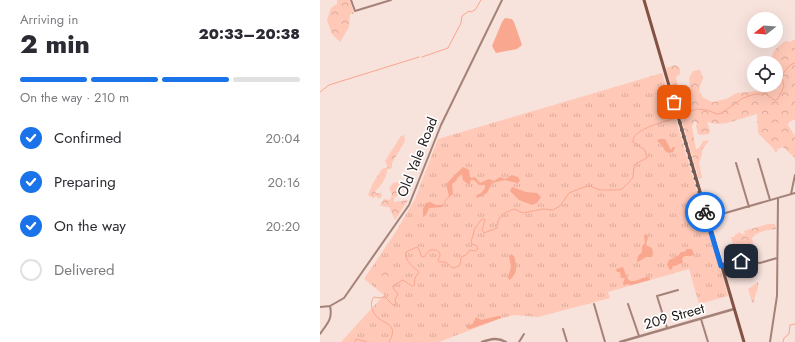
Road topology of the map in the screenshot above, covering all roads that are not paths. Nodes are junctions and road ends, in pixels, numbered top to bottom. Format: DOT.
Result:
graph roads {
  1 [pos="351,0"];
  2 [pos="391,0"];
  3 [pos="502,0"];
  4 [pos="644,0"];
  5 [pos="758,159"];
  6 [pos="736,163"];
  7 [pos="795,175"];
  8 [pos="795,193"];
  9 [pos="791,194"];
  10 [pos="778,198"];
  11 [pos="770,200"];
  12 [pos="749,206"];
  13 [pos="707,218"];
  14 [pos="777,258"];
  15 [pos="721,266"];
  16 [pos="678,290"];
  17 [pos="594,304"];
  18 [pos="628,304"];
  19 [pos="330,306"];
  20 [pos="320,307"];
  21 [pos="734,309"];
  22 [pos="701,319"];
  23 [pos="667,328"];
  24 [pos="563,329"];
  25 [pos="320,334"];
  26 [pos="524,334"];
  27 [pos="639,336"];
  28 [pos="482,342"];
  29 [pos="506,342"];
  30 [pos="519,342"];
  31 [pos="567,342"];
  32 [pos="605,342"];
  33 [pos="622,342"];
  34 [pos="708,342"];
  35 [pos="744,342"];
  36 [pos="770,342"];
  1 -- 2 [label="street"];
  3 -- 19 [label="street, Old Yale Road"];
  4 -- 13 [label="main road"];
  5 -- 11 [label="street"];
  6 -- 12 [label="street"];
  7 -- 9 [label="street"];
  8 -- 9 [label="street"];
  9 -- 10 [label="street"];
  10 -- 11 [label="street"];
  10 -- 14 [label="street"];
  11 -- 12 [label="street"];
  12 -- 13 [label="street"];
  13 -- 15 [label="main road"];
  14 -- 15 [label="street"];
  14 -- 36 [label="street"];
  15 -- 21 [label="main road"];
  16 -- 23 [label="street"];
  17 -- 32 [label="street"];
  18 -- 27 [label="street"];
  19 -- 20 [label="street, Old Yale Road"];
  19 -- 25 [label="street"];
  21 -- 22 [label="street, 209 Street"];
  21 -- 35 [label="main road"];
  22 -- 23 [label="street, 209 Street"];
  22 -- 34 [label="street"];
  23 -- 27 [label="street, 209 Street"];
  24 -- 31 [label="street"];
  26 -- 30 [label="street"];
  27 -- 33 [label="street, 209 Street"];
  28 -- 29 [label="street"];
}
